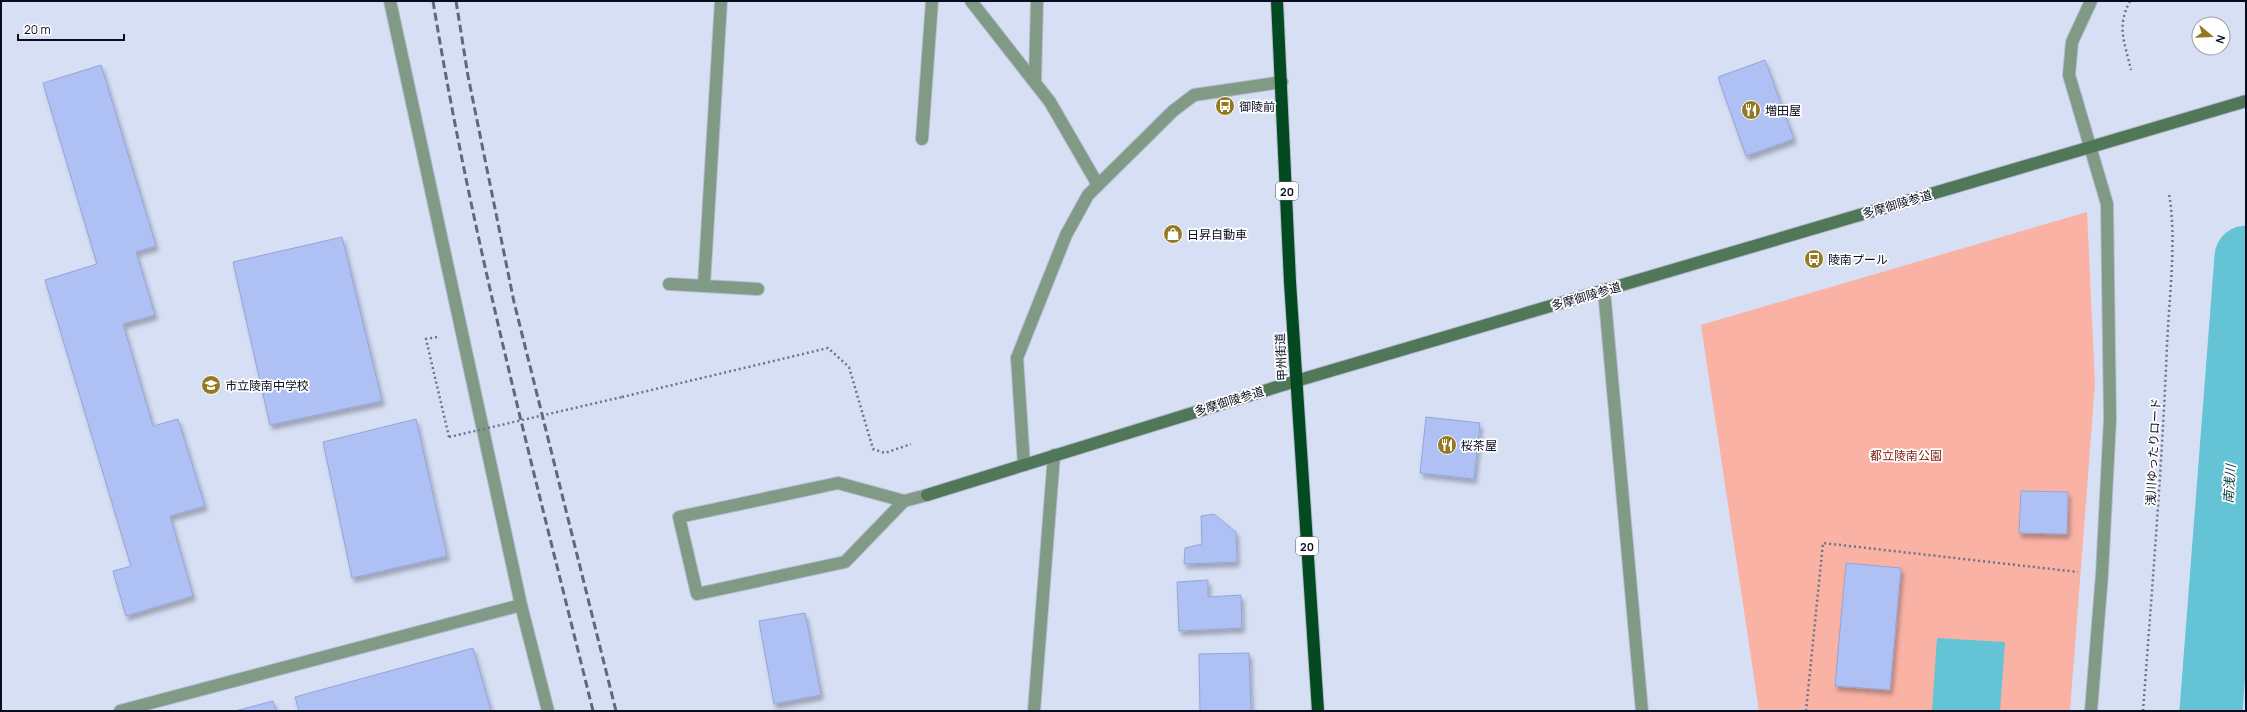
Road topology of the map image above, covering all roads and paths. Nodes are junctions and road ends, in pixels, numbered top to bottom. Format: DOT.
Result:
graph roads {
  1 [pos="390,1"];
  2 [pos="722,1"];
  3 [pos="932,1"];
  4 [pos="971,1"];
  5 [pos="1037,1"];
  6 [pos="1277,1"];
  7 [pos="2091,1"];
  8 [pos="2130,1"];
  9 [pos="2131,70"];
  10 [pos="1035,81"];
  11 [pos="1282,82"];
  12 [pos="2246,102"];
  13 [pos="922,139"];
  14 [pos="2091,147"];
  15 [pos="1098,185"];
  16 [pos="2169,194"];
  17 [pos="669,284"];
  18 [pos="704,286"];
  19 [pos="758,289"];
  20 [pos="1604,290"];
  21 [pos="443,335"];
  22 [pos="1296,381"];
  23 [pos="911,444"];
  24 [pos="1054,455"];
  25 [pos="1024,465"];
  26 [pos="927,495"];
  27 [pos="904,501"];
  28 [pos="2102,574"];
  29 [pos="521,604"];
  30 [pos="120,711"];
  31 [pos="548,711"];
  32 [pos="1034,711"];
  33 [pos="1318,711"];
  34 [pos="1642,711"];
  35 [pos="1806,711"];
  36 [pos="2091,711"];
  37 [pos="2143,711"];
  1 -- 29 [label="street"];
  2 -- 18 [label="street"];
  3 -- 13 [label="street"];
  4 -- 10 [label="street"];
  5 -- 10 [label="street"];
  6 -- 11 [label="highway, 甲州街道 / 20"];
  7 -- 14 [label="street"];
  8 -- 9 [label="path"];
  10 -- 15 [label="street"];
  11 -- 15 [label="street"];
  11 -- 22 [label="highway, 甲州街道 / 20"];
  12 -- 14 [label="main road, 多摩御陵参道, bridge"];
  14 -- 20 [label="main road, 多摩御陵参道"];
  14 -- 28 [label="street"];
  15 -- 25 [label="street"];
  16 -- 37 [label="path, 浅川ゆったりロード"];
  17 -- 18 [label="street"];
  18 -- 19 [label="street"];
  20 -- 22 [label="main road, 多摩御陵参道"];
  20 -- 34 [label="street"];
  21 -- 23 [label="path, bridge"];
  22 -- 24 [label="main road, 多摩御陵参道"];
  22 -- 33 [label="highway, 甲州街道 / 20"];
  24 -- 25 [label="main road, 多摩御陵参道"];
  24 -- 32 [label="street"];
  25 -- 26 [label="main road, 多摩御陵参道"];
  26 -- 27 [label="street"];
  27 -- 27 [label="street"];
  28 -- 35 [label="path"];
  28 -- 36 [label="street"];
  29 -- 30 [label="street"];
  29 -- 31 [label="street"];
}
